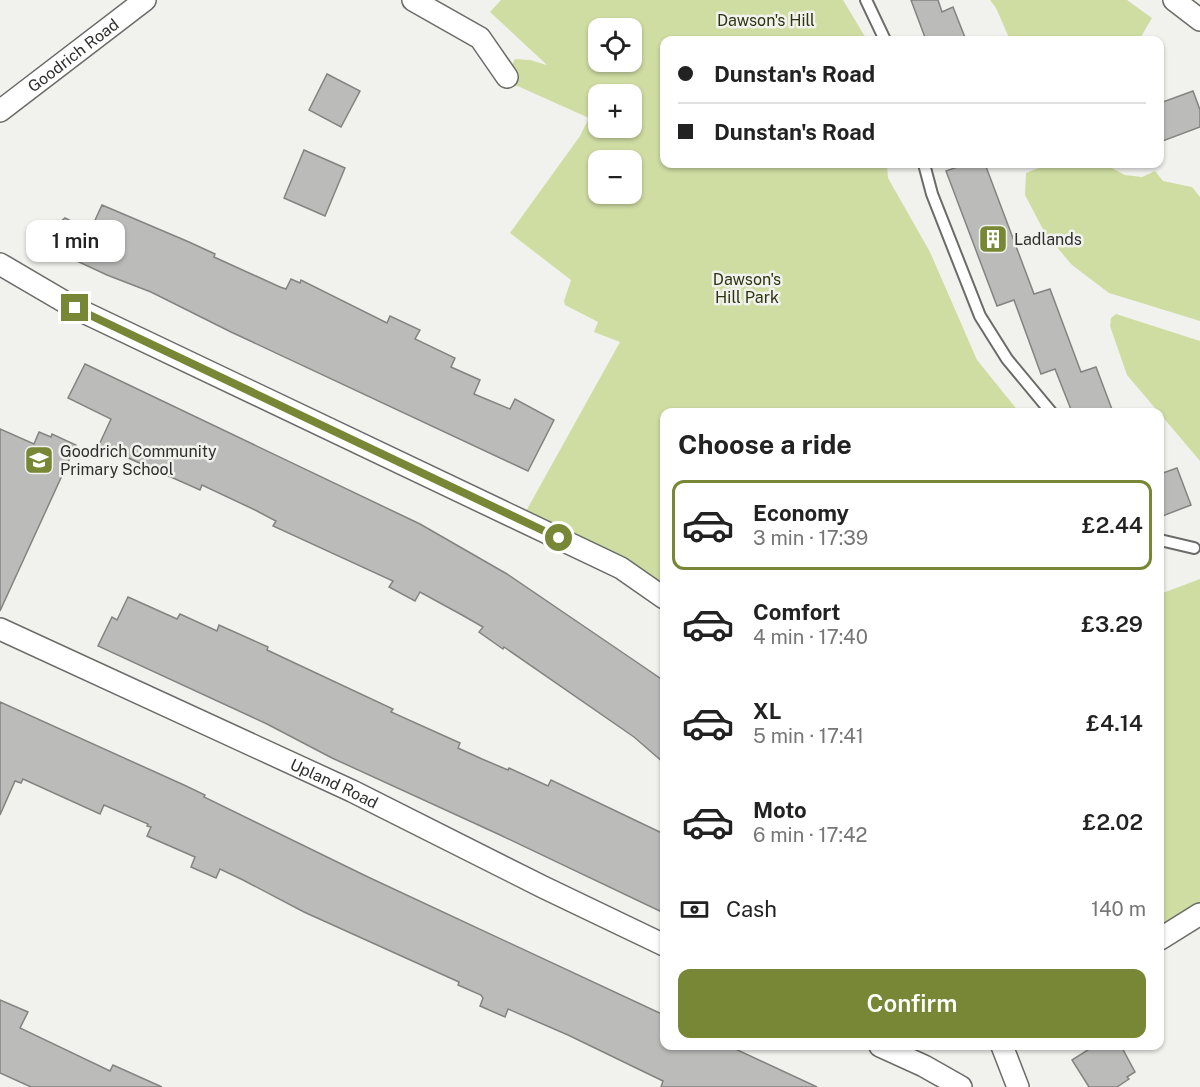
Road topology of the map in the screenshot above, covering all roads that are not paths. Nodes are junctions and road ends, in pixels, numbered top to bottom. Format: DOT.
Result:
graph roads {
  1 [pos="145,0"];
  2 [pos="413,0"];
  3 [pos="866,0"];
  4 [pos="1174,0"];
  5 [pos="1200,20"];
  6 [pos="883,36"];
  7 [pos="507,77"];
  8 [pos="0,111"];
  9 [pos="925,168"];
  10 [pos="0,264"];
  11 [pos="1048,408"];
  12 [pos="1164,541"];
  13 [pos="1194,548"];
  14 [pos="660,595"];
  15 [pos="0,629"];
  16 [pos="1200,914"];
  17 [pos="1164,936"];
  18 [pos="660,943"];
  19 [pos="889,1050"];
  20 [pos="1004,1050"];
  21 [pos="961,1087"];
  22 [pos="1018,1087"];
  1 -- 8 [label="street, Goodrich Road"];
  2 -- 7 [label="street"];
  3 -- 6 [label="lane"];
  4 -- 5 [label="street"];
  9 -- 11 [label="lane"];
  10 -- 14 [label="street"];
  12 -- 13 [label="lane"];
  15 -- 18 [label="street, Upland Road"];
  16 -- 17 [label="street"];
  19 -- 21 [label="street"];
  20 -- 22 [label="street"];
}
